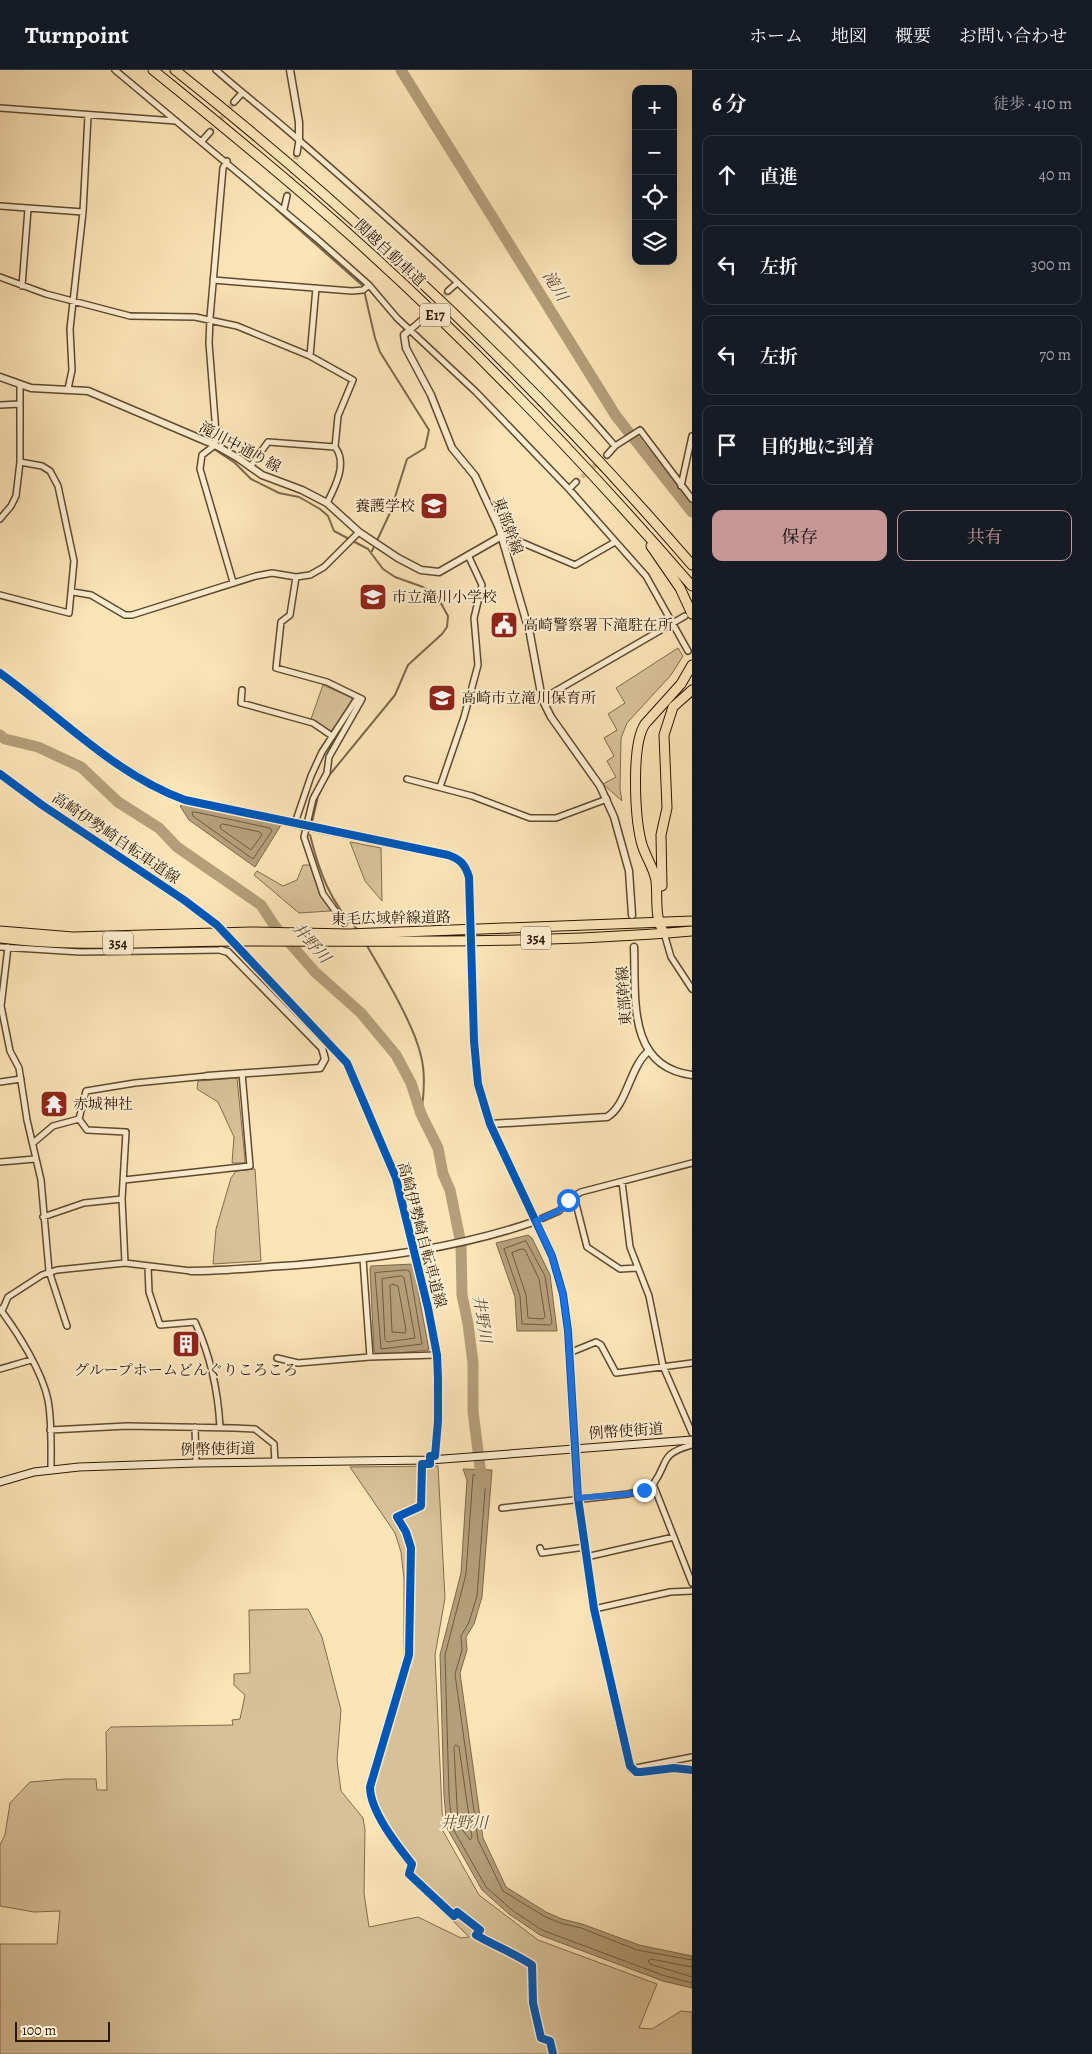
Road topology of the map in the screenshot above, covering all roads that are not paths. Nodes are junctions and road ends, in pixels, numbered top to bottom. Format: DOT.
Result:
graph roads {
  1 [pos="115,70"];
  2 [pos="153,70"];
  3 [pos="176,70"];
  4 [pos="216,70"];
  5 [pos="290,70"];
  6 [pos="242,94"];
  7 [pos="234,102"];
  8 [pos="0,108"];
  9 [pos="88,116"];
  10 [pos="176,121"];
  11 [pos="210,132"];
  12 [pos="299,140"];
  13 [pos="202,141"];
  14 [pos="297,153"];
  15 [pos="227,161"];
  16 [pos="287,196"];
  17 [pos="0,206"];
  18 [pos="28,208"];
  19 [pos="284,209"];
  20 [pos="83,212"];
  21 [pos="0,277"];
  22 [pos="213,280"];
  23 [pos="457,283"];
  24 [pos="22,286"];
  25 [pos="316,288"];
  26 [pos="366,288"];
  27 [pos="448,291"];
  28 [pos="74,302"];
  29 [pos="210,318"];
  30 [pos="424,318"];
  31 [pos="410,330"];
  32 [pos="310,356"];
  33 [pos="0,377"];
  34 [pos="20,384"];
  35 [pos="68,389"];
  36 [pos="20,404"];
  37 [pos="0,405"];
  38 [pos="692,436"];
  39 [pos="215,445"];
  40 [pos="615,446"];
  41 [pos="335,447"];
  42 [pos="607,455"];
  43 [pos="20,462"];
  44 [pos="250,467"];
  45 [pos="576,482"];
  46 [pos="681,486"];
  47 [pos="569,488"];
  48 [pos="692,499"];
  49 [pos="327,503"];
  50 [pos="626,510"];
  51 [pos="0,519"];
  52 [pos="359,532"];
  53 [pos="502,536"];
  54 [pos="615,542"];
  55 [pos="468,555"];
  56 [pos="692,565"];
  57 [pos="296,577"];
  58 [pos="232,582"];
  59 [pos="692,586"];
  60 [pos="73,592"];
  61 [pos="0,595"];
  62 [pos="688,615"];
  63 [pos="672,623"];
  64 [pos="688,651"];
  65 [pos="692,665"];
  66 [pos="0,673"];
  67 [pos="242,690"];
  68 [pos="692,690"];
  69 [pos="358,697"];
  70 [pos="542,699"];
  71 [pos="332,736"];
  72 [pos="407,779"];
  73 [pos="440,787"];
  74 [pos="607,799"];
  75 [pos="300,825"];
  76 [pos="319,825"];
  77 [pos="632,915"];
  78 [pos="692,921"];
  79 [pos="344,924"];
  80 [pos="662,927"];
  81 [pos="471,930"];
  82 [pos="0,931"];
  83 [pos="692,931"];
  84 [pos="377,937"];
  85 [pos="0,938"];
  86 [pos="471,940"];
  87 [pos="0,947"];
  88 [pos="8,947"];
  89 [pos="634,947"];
  90 [pos="221,950"];
  91 [pos="692,989"];
  92 [pos="649,1051"];
  93 [pos="242,1073"];
  94 [pos="692,1075"];
  95 [pos="207,1076"];
  96 [pos="21,1079"];
  97 [pos="0,1082"];
  98 [pos="79,1119"];
  99 [pos="490,1124"];
  100 [pos="32,1143"];
  101 [pos="35,1159"];
  102 [pos="0,1162"];
  103 [pos="692,1163"];
  104 [pos="124,1180"];
  105 [pos="622,1182"];
  106 [pos="574,1196"];
  107 [pos="122,1199"];
  108 [pos="43,1217"];
  109 [pos="536,1221"];
  110 [pos="362,1259"];
  111 [pos="125,1262"];
  112 [pos="148,1267"];
  113 [pos="637,1268"];
  114 [pos="48,1271"];
  115 [pos="191,1271"];
  116 [pos="1,1310"];
  117 [pos="6,1316"];
  118 [pos="0,1321"];
  119 [pos="68,1326"];
  120 [pos="570,1353"];
  121 [pos="437,1355"];
  122 [pos="370,1357"];
  123 [pos="277,1358"];
  124 [pos="32,1360"];
  125 [pos="692,1363"];
  126 [pos="663,1366"];
  127 [pos="0,1370"];
  128 [pos="195,1427"];
  129 [pos="220,1427"];
  130 [pos="50,1430"];
  131 [pos="692,1433"];
  132 [pos="692,1440"];
  133 [pos="692,1445"];
  134 [pos="576,1448"];
  135 [pos="276,1462"];
  136 [pos="196,1463"];
  137 [pos="51,1469"];
  138 [pos="0,1482"];
  139 [pos="653,1484"];
  140 [pos="578,1498"];
  141 [pos="502,1508"];
  142 [pos="674,1538"];
  143 [pos="585,1547"];
  144 [pos="540,1548"];
  145 [pos="586,1557"];
  146 [pos="692,1583"];
  147 [pos="692,1591"];
  148 [pos="594,1609"];
  149 [pos="692,1757"];
  150 [pos="631,1769"];
  151 [pos="692,1770"];
  1 -- 10 [label="street"];
  2 -- 50 [label="highway, 関越自動車道 / E17"];
  3 -- 56 [label="highway, 関越自動車道 / E17"];
  4 -- 6 [label="street"];
  5 -- 12 [label="street"];
  6 -- 7 [label="street"];
  6 -- 12 [label="street"];
  8 -- 9 [label="street"];
  9 -- 10 [label="street"];
  9 -- 20 [label="street"];
  10 -- 13 [label="street"];
  11 -- 13 [label="street"];
  12 -- 14 [label="street"];
  12 -- 23 [label="street"];
  13 -- 15 [label="street"];
  15 -- 19 [label="street"];
  15 -- 22 [label="street"];
  16 -- 19 [label="street"];
  17 -- 18 [label="street"];
  18 -- 20 [label="street"];
  18 -- 24 [label="street"];
  19 -- 26 [label="street"];
  20 -- 28 [label="street"];
  21 -- 24 [label="street"];
  22 -- 25 [label="street"];
  22 -- 29 [label="street"];
  23 -- 27 [label="street"];
  23 -- 40 [label="street"];
  24 -- 28 [label="street"];
  25 -- 26 [label="street"];
  25 -- 32 [label="street"];
  26 -- 31 [label="street"];
  28 -- 29 [label="street"];
  28 -- 35 [label="street"];
  29 -- 32 [label="street"];
  29 -- 39 [label="street"];
  30 -- 31 [label="street"];
  31 -- 47 [label="street"];
  31 -- 53 [label="street, 東部幹線"];
  32 -- 41 [label="street"];
  33 -- 34 [label="street, 滝川中通り線"];
  34 -- 35 [label="street, 滝川中通り線"];
  34 -- 36 [label="street"];
  35 -- 39 [label="street, 滝川中通り線"];
  36 -- 37 [label="street"];
  36 -- 43 [label="street"];
  38 -- 46 [label="street"];
  39 -- 44 [label="street, 滝川中通り線"];
  39 -- 58 [label="street"];
  40 -- 42 [label="street"];
  40 -- 46 [label="street"];
  41 -- 44 [label="street"];
  41 -- 49 [label="street"];
  43 -- 51 [label="street"];
  43 -- 60 [label="street"];
  44 -- 49 [label="street, 滝川中通り線"];
  45 -- 47 [label="street"];
  46 -- 48 [label="street"];
  47 -- 54 [label="street"];
  49 -- 52 [label="street, 滝川中通り線"];
  50 -- 59 [label="highway, 関越自動車道 / E17"];
  50 -- 62 [label="highway"];
  52 -- 55 [label="street, 滝川中通り線"];
  52 -- 57 [label="street"];
  53 -- 54 [label="street"];
  53 -- 55 [label="street, 滝川中通り線"];
  53 -- 70 [label="street, 東部幹線"];
  54 -- 63 [label="street"];
  55 -- 73 [label="street"];
  57 -- 58 [label="street"];
  57 -- 69 [label="street"];
  58 -- 60 [label="street"];
  60 -- 61 [label="street"];
  62 -- 63 [label="street"];
  63 -- 64 [label="street"];
  63 -- 70 [label="street"];
  65 -- 80 [label="highway"];
  66 -- 75 [label="street"];
  67 -- 71 [label="street"];
  68 -- 80 [label="highway"];
  69 -- 71 [label="street"];
  69 -- 75 [label="street"];
  70 -- 74 [label="street, 東部幹線"];
  71 -- 75 [label="street"];
  72 -- 73 [label="street"];
  73 -- 74 [label="street"];
  74 -- 77 [label="street, 東部幹線"];
  75 -- 76 [label="street"];
  75 -- 79 [label="street"];
  75 -- 81 [label="street, bridge"];
  78 -- 80 [label="highway, 東毛広域幹線道路 / 354"];
  80 -- 81 [label="highway, 東毛広域幹線道路 / 354"];
  80 -- 83 [label="highway, 東毛広域幹線道路 / 354"];
  80 -- 86 [label="highway, 東毛広域幹線道路 / 354"];
  80 -- 91 [label="street"];
  81 -- 84 [label="highway, 東毛広域幹線道路 / 354"];
  81 -- 86 [label="street"];
  82 -- 84 [label="highway, 東毛広域幹線道路 / 354"];
  84 -- 85 [label="highway, 東毛広域幹線道路 / 354"];
  84 -- 86 [label="highway, 東毛広域幹線道路 / 354"];
  86 -- 99 [label="street"];
  87 -- 88 [label="street"];
  88 -- 90 [label="street"];
  88 -- 96 [label="street"];
  89 -- 92 [label="street, 東部幹線"];
  90 -- 93 [label="street"];
  92 -- 94 [label="street, 東部幹線"];
  92 -- 99 [label="street"];
  93 -- 95 [label="street"];
  93 -- 104 [label="street"];
  95 -- 98 [label="street"];
  96 -- 97 [label="street"];
  96 -- 100 [label="street"];
  98 -- 100 [label="street"];
  98 -- 104 [label="street"];
  99 -- 109 [label="street"];
  100 -- 101 [label="street"];
  101 -- 102 [label="street"];
  101 -- 108 [label="street"];
  103 -- 105 [label="street"];
  104 -- 107 [label="street"];
  105 -- 106 [label="street"];
  105 -- 113 [label="street"];
  106 -- 109 [label="street"];
  106 -- 113 [label="street"];
  107 -- 108 [label="street"];
  107 -- 111 [label="street"];
  108 -- 114 [label="street"];
  109 -- 110 [label="street"];
  109 -- 120 [label="street"];
  110 -- 115 [label="street"];
  110 -- 122 [label="street"];
  111 -- 112 [label="street"];
  111 -- 114 [label="street"];
  112 -- 115 [label="street"];
  112 -- 129 [label="street"];
  113 -- 126 [label="street"];
  114 -- 116 [label="street"];
  114 -- 119 [label="street"];
  116 -- 117 [label="street"];
  117 -- 118 [label="street"];
  117 -- 124 [label="street"];
  120 -- 126 [label="street"];
  120 -- 134 [label="street"];
  121 -- 122 [label="street"];
  122 -- 123 [label="street"];
  124 -- 127 [label="street"];
  124 -- 130 [label="street"];
  125 -- 126 [label="street"];
  126 -- 131 [label="street"];
  128 -- 129 [label="street"];
  128 -- 130 [label="street"];
  128 -- 136 [label="street"];
  129 -- 135 [label="street"];
  130 -- 137 [label="street"];
  132 -- 134 [label="main road, 例幣使街道"];
  133 -- 139 [label="street"];
  134 -- 135 [label="main road, 例幣使街道"];
  134 -- 140 [label="street"];
  135 -- 136 [label="main road, 例幣使街道"];
  136 -- 137 [label="main road, 例幣使街道"];
  137 -- 138 [label="main road, 例幣使街道"];
  139 -- 140 [label="street"];
  139 -- 142 [label="street"];
  140 -- 141 [label="street"];
  140 -- 143 [label="street"];
  142 -- 145 [label="street"];
  142 -- 146 [label="street"];
  143 -- 144 [label="street"];
  143 -- 145 [label="street"];
  145 -- 148 [label="street"];
  147 -- 148 [label="street"];
  148 -- 150 [label="street"];
  149 -- 150 [label="street"];
  150 -- 151 [label="street"];
}
